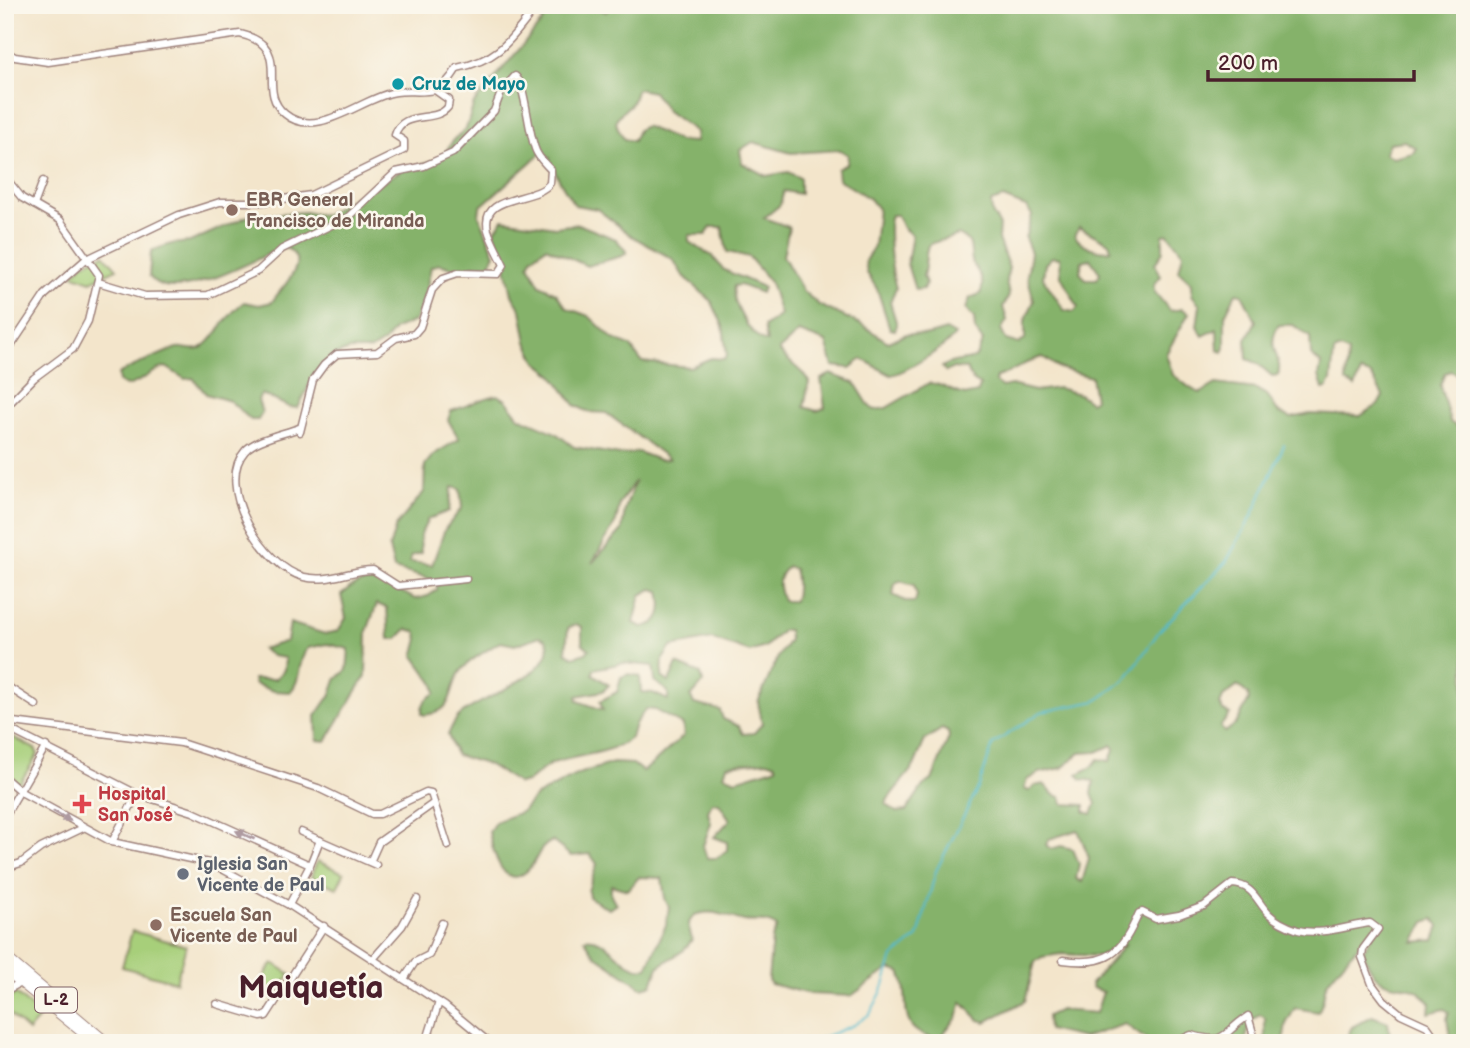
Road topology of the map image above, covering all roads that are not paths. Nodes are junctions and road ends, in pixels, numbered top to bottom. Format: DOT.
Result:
graph roads {
  1 [pos="538,5"];
  2 [pos="5,51"];
  3 [pos="435,90"];
  4 [pos="5,177"];
  5 [pos="43,181"];
  6 [pos="34,205"];
  7 [pos="88,258"];
  8 [pos="98,282"];
  9 [pos="5,355"];
  10 [pos="5,408"];
  11 [pos="466,579"];
  12 [pos="5,685"];
  13 [pos="36,705"];
  14 [pos="5,720"];
  15 [pos="5,727"];
  16 [pos="46,746"];
  17 [pos="5,778"];
  18 [pos="21,792"];
  19 [pos="137,794"];
  20 [pos="434,803"];
  21 [pos="5,816"];
  22 [pos="83,828"];
  23 [pos="301,832"];
  24 [pos="320,840"];
  25 [pos="112,842"];
  26 [pos="448,846"];
  27 [pos="310,865"];
  28 [pos="5,868"];
  29 [pos="417,899"];
  30 [pos="289,905"];
  31 [pos="442,923"];
  32 [pos="324,926"];
  33 [pos="5,957"];
  34 [pos="373,959"];
  35 [pos="1063,960"];
  36 [pos="5,969"];
  37 [pos="404,978"];
  38 [pos="22,982"];
  39 [pos="5,991"];
  40 [pos="439,1002"];
  41 [pos="217,1004"];
  42 [pos="96,1043"];
  43 [pos="107,1043"];
  44 [pos="426,1043"];
  45 [pos="490,1043"];
  46 [pos="1173,1043"];
  47 [pos="1256,1043"];
  48 [pos="1439,1043"];
  1 -- 3 [label="street"];
  2 -- 3 [label="street"];
  3 -- 7 [label="street"];
  4 -- 6 [label="street"];
  5 -- 6 [label="street"];
  6 -- 7 [label="street"];
  7 -- 8 [label="street"];
  7 -- 9 [label="street"];
  8 -- 10 [label="street"];
  8 -- 11 [label="street"];
  12 -- 13 [label="street"];
  14 -- 20 [label="street"];
  15 -- 16 [label="street"];
  16 -- 18 [label="street"];
  16 -- 19 [label="street"];
  17 -- 18 [label="street"];
  18 -- 21 [label="street"];
  18 -- 22 [label="street, one-way"];
  19 -- 25 [label="street"];
  27 -- 19 [label="street, one-way"];
  20 -- 24 [label="street"];
  20 -- 26 [label="street"];
  22 -- 25 [label="street"];
  22 -- 28 [label="street"];
  23 -- 24 [label="street"];
  24 -- 27 [label="street"];
  25 -- 30 [label="street"];
  27 -- 30 [label="street"];
  29 -- 34 [label="street"];
  30 -- 32 [label="street"];
  31 -- 37 [label="street"];
  32 -- 34 [label="street"];
  32 -- 41 [label="street"];
  33 -- 43 [label="main road, L-2"];
  34 -- 37 [label="street"];
  35 -- 48 [label="street"];
  36 -- 38 [label="main road, L-2"];
  37 -- 40 [label="street"];
  38 -- 39 [label="street"];
  38 -- 42 [label="main road, L-2"];
  40 -- 44 [label="street"];
  40 -- 45 [label="street"];
  46 -- 47 [label="street"];
}
